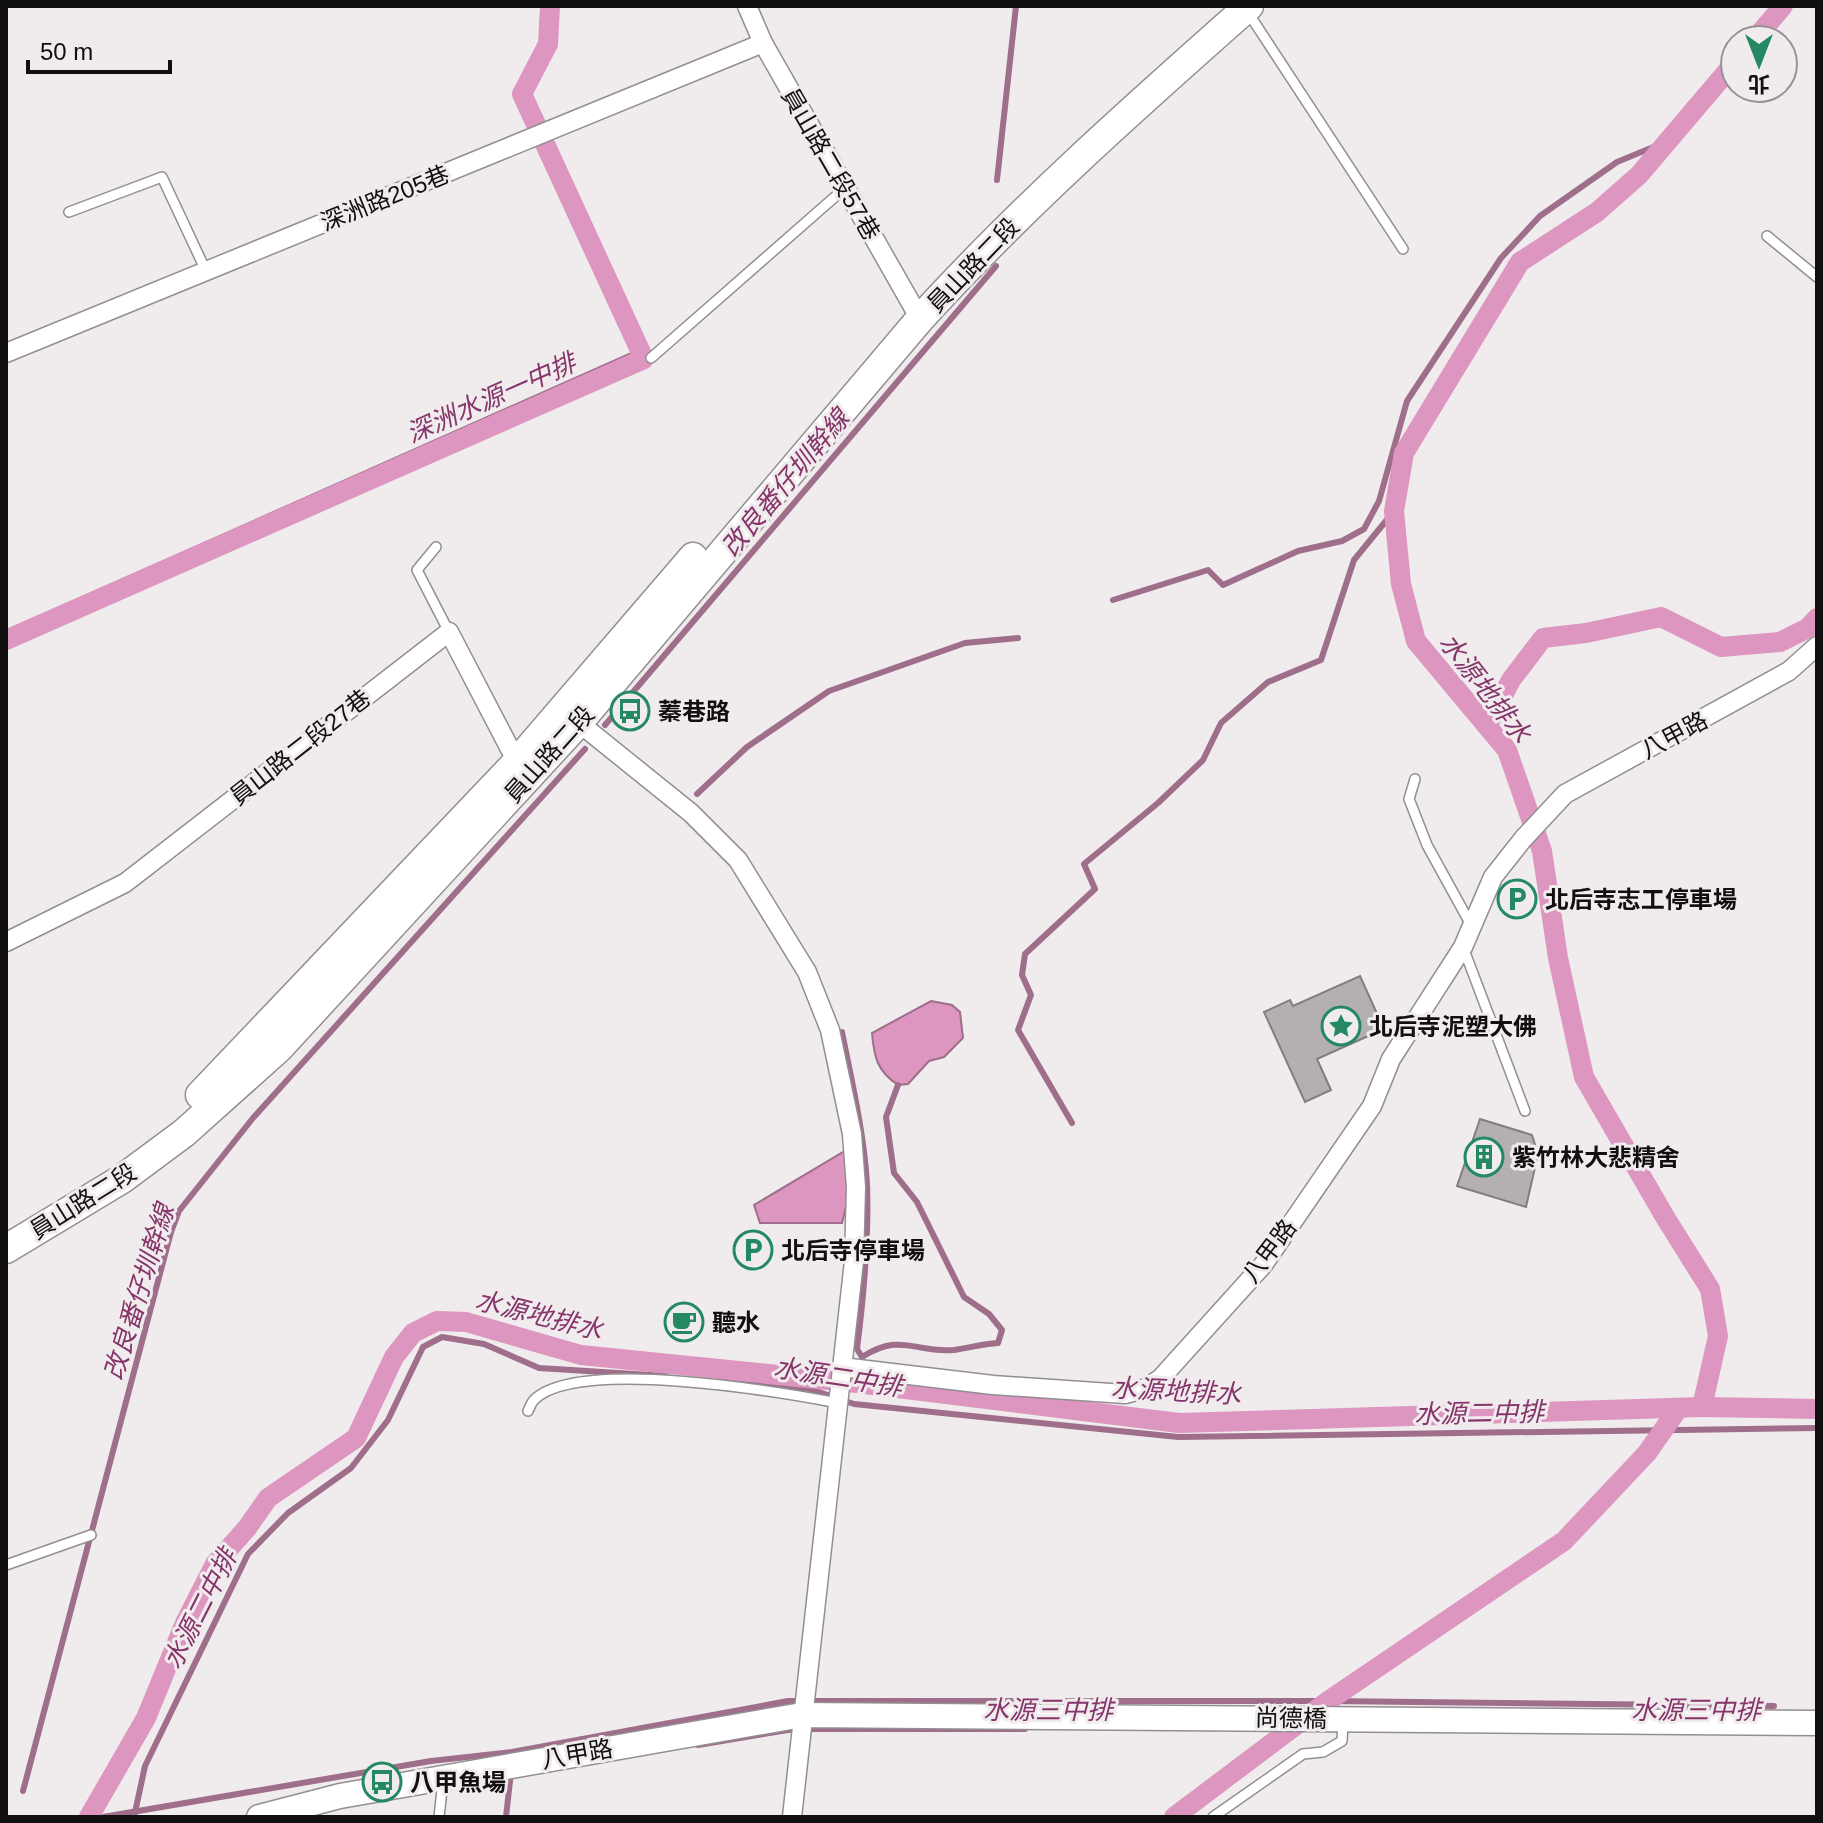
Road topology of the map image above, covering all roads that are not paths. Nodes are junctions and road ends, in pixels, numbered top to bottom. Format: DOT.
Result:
graph roads {
  1 [pos="747,6"];
  2 [pos="1240,7"];
  3 [pos="763,43"];
  4 [pos="845,188"];
  5 [pos="69,212"];
  6 [pos="1767,236"];
  7 [pos="1403,249"];
  8 [pos="206,271"];
  9 [pos="1817,277"];
  10 [pos="915,311"];
  11 [pos="6,353"];
  12 [pos="651,358"];
  13 [pos="436,547"];
  14 [pos="449,632"];
  15 [pos="1817,646"];
  16 [pos="570,716"];
  17 [pos="522,771"];
  18 [pos="1415,779"];
  19 [pos="1473,928"];
  20 [pos="6,942"];
  21 [pos="1463,947"];
  22 [pos="1525,1111"];
  23 [pos="6,1230"];
  24 [pos="6,1249"];
  25 [pos="841,1383"];
  26 [pos="528,1411"];
  27 [pos="91,1535"];
  28 [pos="6,1565"];
  29 [pos="802,1715"];
  30 [pos="1239,1718"];
  31 [pos="1343,1719"];
  32 [pos="1817,1723"];
  33 [pos="443,1778"];
  34 [pos="259,1817"];
  35 [pos="439,1817"];
  36 [pos="792,1817"];
  37 [pos="1213,1817"];
  1 -- 3 [label="street, 員山路二段57巷"];
  2 -- 7 [label="lane"];
  2 -- 10 [label="main road, 員山路二段"];
  3 -- 4 [label="street, 員山路二段57巷"];
  3 -- 8 [label="street, 深洲路205巷"];
  4 -- 10 [label="street, 員山路二段57巷"];
  4 -- 12 [label="lane"];
  5 -- 8 [label="lane"];
  6 -- 9 [label="lane"];
  8 -- 11 [label="street, 深洲路205巷"];
  10 -- 16 [label="main road, 員山路二段"];
  13 -- 14 [label="lane"];
  14 -- 17 [label="street"];
  14 -- 20 [label="street, 員山路二段27巷"];
  15 -- 19 [label="street, 八甲路"];
  16 -- 17 [label="main road, 員山路二段"];
  16 -- 25 [label="street"];
  17 -- 23 [label="main road, 員山路二段"];
  17 -- 24 [label="main road, 員山路二段"];
  18 -- 19 [label="lane"];
  19 -- 21 [label="street, 八甲路"];
  21 -- 22 [label="lane"];
  21 -- 25 [label="street, 八甲路"];
  25 -- 26 [label="lane"];
  25 -- 29 [label="street"];
  27 -- 28 [label="lane"];
  29 -- 30 [label="street, 八甲路"];
  29 -- 33 [label="street, 八甲路"];
  29 -- 36 [label="street"];
  30 -- 31 [label="street, 尚德橋"];
  31 -- 32 [label="street"];
  31 -- 37 [label="lane"];
  33 -- 34 [label="street, 八甲路"];
  33 -- 35 [label="lane"];
}
